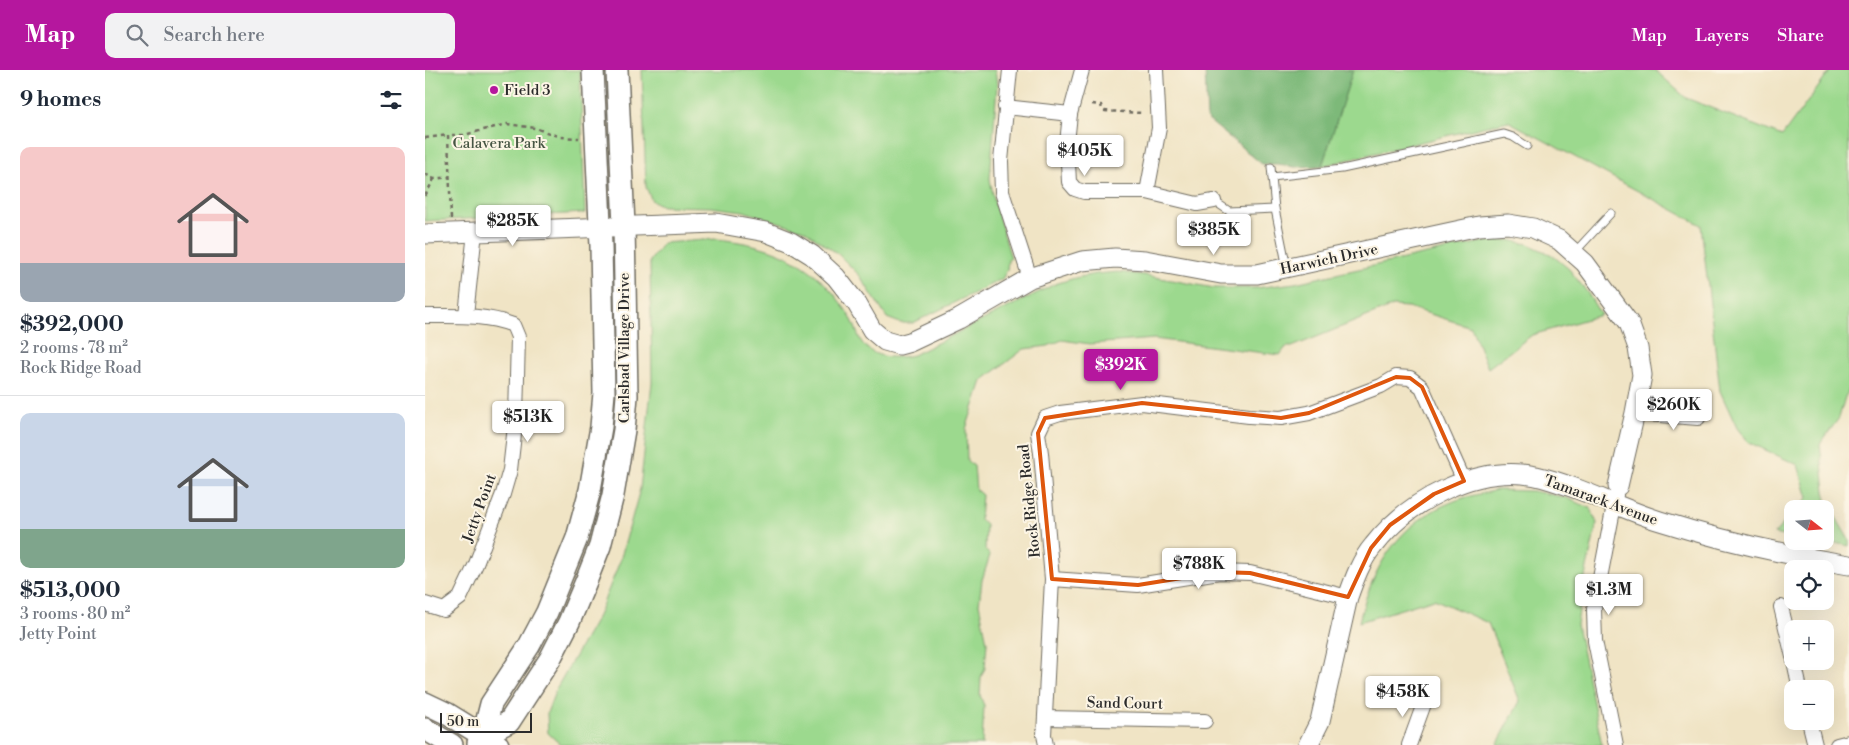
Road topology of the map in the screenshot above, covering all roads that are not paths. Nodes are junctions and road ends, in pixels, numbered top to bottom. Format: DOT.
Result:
graph roads {
  1 [pos="593,70"];
  2 [pos="617,70"];
  3 [pos="1010,70"];
  4 [pos="1082,70"];
  5 [pos="1156,70"];
  6 [pos="1005,107"];
  7 [pos="1070,114"];
  8 [pos="1527,146"];
  9 [pos="1271,167"];
  10 [pos="1272,176"];
  11 [pos="1147,192"];
  12 [pos="1214,201"];
  13 [pos="1275,209"];
  14 [pos="1611,212"];
  15 [pos="624,226"];
  16 [pos="600,227"];
  17 [pos="475,232"];
  18 [pos="425,234"];
  19 [pos="1574,253"];
  20 [pos="1287,268"];
  21 [pos="1030,278"];
  22 [pos="466,315"];
  23 [pos="425,316"];
  24 [pos="1635,413"];
  25 [pos="1698,418"];
  26 [pos="1464,481"];
  27 [pos="1616,495"];
  28 [pos="1849,564"];
  29 [pos="1052,579"];
  30 [pos="1348,597"];
  31 [pos="425,604"];
  32 [pos="1781,607"];
  33 [pos="1784,620"];
  34 [pos="1425,701"];
  35 [pos="425,703"];
  36 [pos="1045,718"];
  37 [pos="1205,721"];
  38 [pos="425,729"];
  39 [pos="1811,730"];
  40 [pos="486,742"];
  41 [pos="1849,742"];
  42 [pos="453,745"];
  43 [pos="1046,745"];
  44 [pos="1308,745"];
  45 [pos="1409,745"];
  46 [pos="1616,745"];
  47 [pos="1815,745"];
  48 [pos="1837,745"];
  1 -- 16 [label="main road, Carlsbad Village Drive"];
  2 -- 15 [label="main road, Carlsbad Village Drive"];
  3 -- 6 [label="street"];
  4 -- 7 [label="street"];
  5 -- 11 [label="street"];
  6 -- 7 [label="street"];
  6 -- 21 [label="street"];
  7 -- 11 [label="street"];
  8 -- 10 [label="lane"];
  9 -- 10 [label="lane"];
  10 -- 13 [label="lane"];
  11 -- 12 [label="street"];
  12 -- 13 [label="lane"];
  13 -- 20 [label="lane"];
  14 -- 19 [label="lane"];
  15 -- 16 [label="street"];
  15 -- 21 [label="street, Harwich Drive"];
  15 -- 40 [label="main road, Carlsbad Village Drive"];
  16 -- 17 [label="street"];
  16 -- 40 [label="main road, Carlsbad Village Drive"];
  17 -- 18 [label="street"];
  17 -- 22 [label="street"];
  19 -- 20 [label="street, Harwich Drive"];
  19 -- 24 [label="street, Harwich Drive"];
  20 -- 21 [label="street, Harwich Drive"];
  22 -- 23 [label="street, Jetty Point"];
  22 -- 31 [label="street, Jetty Point"];
  24 -- 25 [label="street"];
  24 -- 27 [label="street, Harwich Drive"];
  26 -- 27 [label="street, Tamarack Avenue"];
  26 -- 29 [label="street, Rock Ridge Road"];
  26 -- 30 [label="street, Tamarack Avenue"];
  27 -- 28 [label="street, Tamarack Avenue"];
  27 -- 46 [label="street, Harwich Drive"];
  29 -- 30 [label="street"];
  29 -- 36 [label="street, Rock Ridge Road"];
  30 -- 44 [label="street, Tamarack Avenue"];
  32 -- 33 [label="street"];
  34 -- 45 [label="street"];
  35 -- 40 [label="main road"];
  36 -- 37 [label="street, Sand Court"];
  36 -- 43 [label="street, Rock Ridge Road"];
  38 -- 42 [label="main road"];
  39 -- 47 [label="street"];
  41 -- 48 [label="street"];
}
